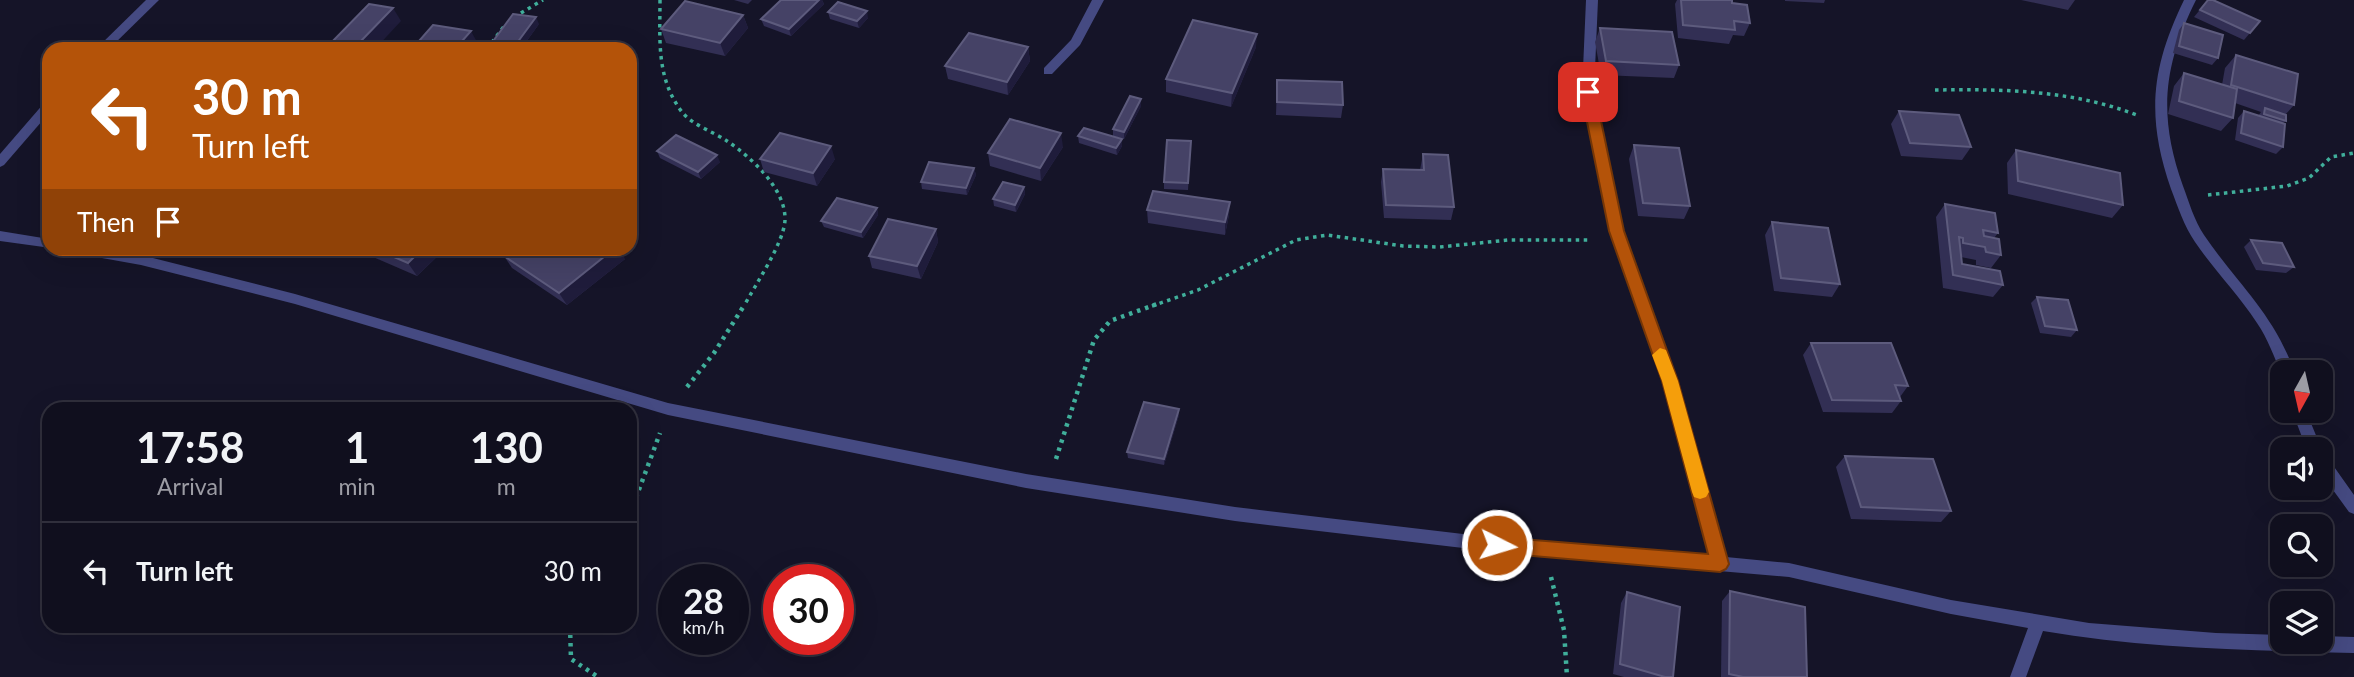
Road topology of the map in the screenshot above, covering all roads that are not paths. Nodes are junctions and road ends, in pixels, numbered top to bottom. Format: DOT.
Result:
graph roads {
  1 [pos="153,0"];
  2 [pos="1098,0"];
  3 [pos="1592,0"];
  4 [pos="2190,0"];
  5 [pos="109,42"];
  6 [pos="1048,71"];
  7 [pos="42,113"];
  8 [pos="0,162"];
  9 [pos="0,236"];
  10 [pos="42,243"];
  11 [pos="119,256"];
  12 [pos="2282,360"];
  13 [pos="2333,477"];
  14 [pos="2354,507"];
  15 [pos="1720,564"];
  16 [pos="2038,622"];
  17 [pos="2354,645"];
  18 [pos="2018,677"];
  1 -- 5 [label="street"];
  2 -- 6 [label="street"];
  3 -- 15 [label="street"];
  4 -- 12 [label="street"];
  7 -- 8 [label="street"];
  9 -- 10 [label="street"];
  11 -- 15 [label="street"];
  13 -- 14 [label="street"];
  15 -- 16 [label="street"];
  16 -- 17 [label="street"];
  16 -- 18 [label="street"];
}
